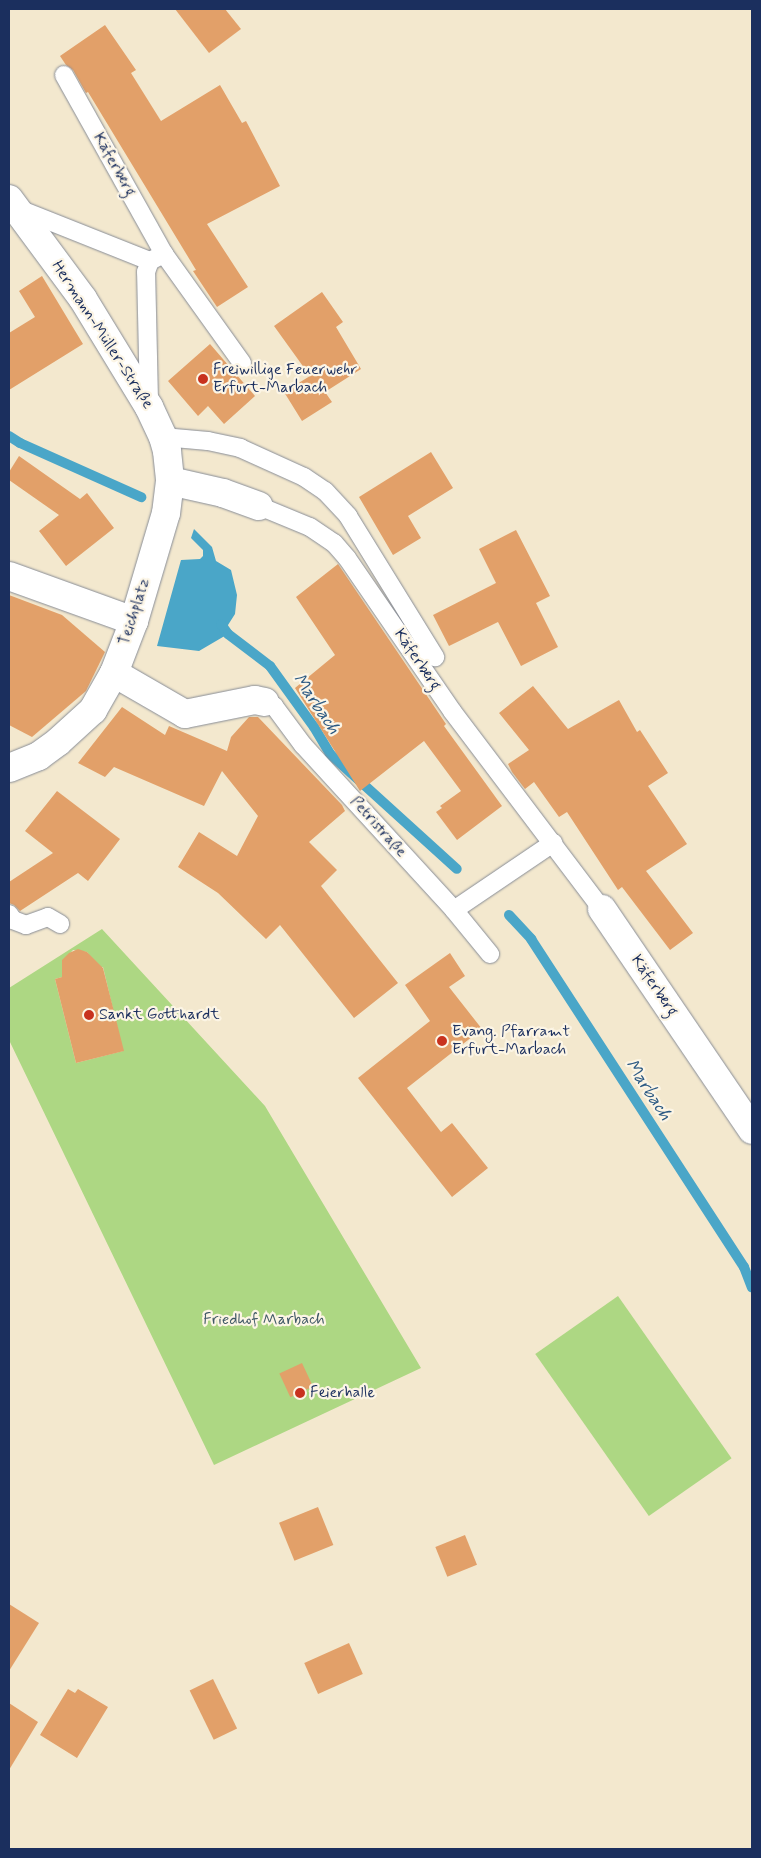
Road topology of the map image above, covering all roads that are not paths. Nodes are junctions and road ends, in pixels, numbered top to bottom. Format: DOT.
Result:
graph roads {
  1 [pos="64,75"];
  2 [pos="13,204"];
  3 [pos="157,258"];
  4 [pos="242,362"];
  5 [pos="149,407"];
  6 [pos="163,437"];
  7 [pos="170,481"];
  8 [pos="259,506"];
  9 [pos="9,576"];
  10 [pos="134,621"];
  11 [pos="435,657"];
  12 [pos="114,673"];
  13 [pos="265,702"];
  14 [pos="9,768"];
  15 [pos="553,843"];
  16 [pos="602,909"];
  17 [pos="454,910"];
  18 [pos="9,914"];
  19 [pos="60,924"];
  20 [pos="490,954"];
  21 [pos="752,1130"];
  1 -- 3 [label="lane, Käferberg"];
  2 -- 3 [label="lane"];
  2 -- 5 [label="street, Hermann-Müller-Straße"];
  3 -- 4 [label="lane, Käferberg"];
  3 -- 5 [label="lane"];
  5 -- 6 [label="street, Hermann-Müller-Straße"];
  6 -- 7 [label="street, Hermann-Müller-Straße"];
  6 -- 11 [label="lane, Käferberg"];
  7 -- 8 [label="street"];
  7 -- 10 [label="street, Teichplatz"];
  8 -- 15 [label="lane, Käferberg"];
  9 -- 10 [label="street"];
  10 -- 12 [label="street, Teichplatz"];
  12 -- 13 [label="street"];
  12 -- 14 [label="street, Teichplatz"];
  13 -- 17 [label="lane, Petristraße"];
  15 -- 16 [label="lane, Käferberg"];
  15 -- 17 [label="lane"];
  16 -- 21 [label="street, Käferberg"];
  17 -- 20 [label="lane, Petristraße"];
  18 -- 19 [label="lane"];
}
